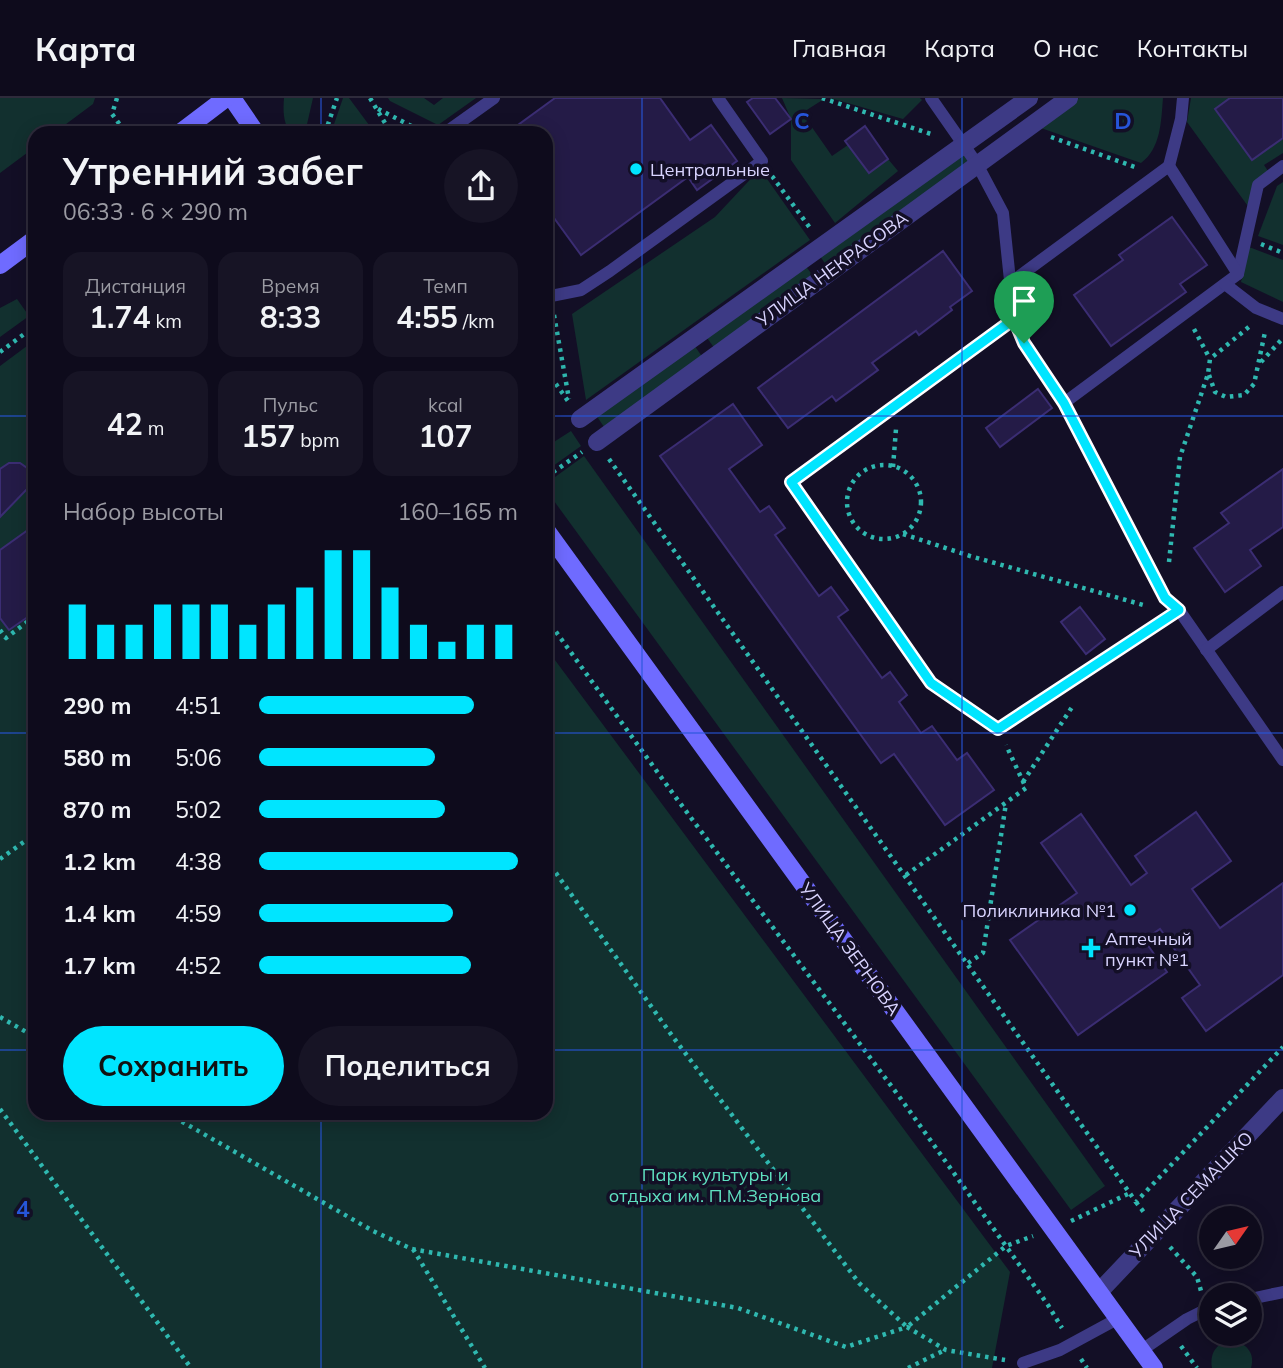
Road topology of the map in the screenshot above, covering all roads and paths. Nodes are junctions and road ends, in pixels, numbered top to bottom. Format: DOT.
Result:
graph roads {
  1 [pos="117,98"];
  2 [pos="226,98"];
  3 [pos="232,98"];
  4 [pos="337,98"];
  5 [pos="370,98"];
  6 [pos="494,98"];
  7 [pos="822,98"];
  8 [pos="931,98"];
  9 [pos="1029,98"];
  10 [pos="1069,98"];
  11 [pos="1182,98"];
  12 [pos="723,100"];
  13 [pos="378,109"];
  14 [pos="121,126"];
  15 [pos="189,126"];
  16 [pos="251,126"];
  17 [pos="327,126"];
  18 [pos="387,126"];
  19 [pos="411,126"];
  20 [pos="456,126"];
  21 [pos="1028,128"];
  22 [pos="964,145"];
  23 [pos="762,160"];
  24 [pos="977,164"];
  25 [pos="1169,166"];
  26 [pos="1283,166"];
  27 [pos="1157,175"];
  28 [pos="28,245"];
  29 [pos="822,246"];
  30 [pos="0,265"];
  31 [pos="1238,274"];
  32 [pos="1010,283"];
  33 [pos="1225,284"];
  34 [pos="553,296"];
  35 [pos="553,308"];
  36 [pos="1262,311"];
  37 [pos="1186,314"];
  38 [pos="1014,319"];
  39 [pos="1283,319"];
  40 [pos="28,331"];
  41 [pos="1283,338"];
  42 [pos="0,352"];
  43 [pos="1210,359"];
  44 [pos="1261,363"];
  45 [pos="1208,374"];
  46 [pos="553,380"];
  47 [pos="1064,403"];
  48 [pos="897,405"];
  49 [pos="580,419"];
  50 [pos="597,442"];
  51 [pos="893,467"];
  52 [pos="553,472"];
  53 [pos="904,534"];
  54 [pos="553,540"];
  55 [pos="1283,592"];
  56 [pos="1165,598"];
  57 [pos="1179,610"];
  58 [pos="1164,619"];
  59 [pos="28,621"];
  60 [pos="553,628"];
  61 [pos="0,630"];
  62 [pos="1206,650"];
  63 [pos="1074,702"];
  64 [pos="998,729"];
  65 [pos="1283,760"];
  66 [pos="1023,782"];
  67 [pos="1006,803"];
  68 [pos="28,839"];
  69 [pos="0,859"];
  70 [pos="553,869"];
  71 [pos="906,875"];
  72 [pos="968,963"];
  73 [pos="0,1017"];
  74 [pos="28,1033"];
  75 [pos="1283,1047"];
  76 [pos="1283,1098"];
  77 [pos="0,1109"];
  78 [pos="179,1120"];
  79 [pos="1167,1243"];
  80 [pos="1006,1246"];
  81 [pos="412,1248"];
  82 [pos="1199,1283"];
  83 [pos="1099,1292"];
  84 [pos="1283,1292"];
  85 [pos="1262,1296"];
  86 [pos="1199,1314"];
  87 [pos="1119,1318"];
  88 [pos="907,1327"];
  89 [pos="1171,1331"];
  90 [pos="1071,1344"];
  91 [pos="946,1350"];
  92 [pos="1142,1350"];
  93 [pos="1023,1363"];
  94 [pos="191,1368"];
  95 [pos="485,1368"];
  96 [pos="908,1368"];
  97 [pos="1087,1368"];
  98 [pos="1154,1368"];
  99 [pos="1197,1368"];
  1 -- 14 [label="path"];
  2 -- 15 [label="main road"];
  3 -- 16 [label="main road"];
  4 -- 17 [label="path"];
  5 -- 13 [label="path"];
  6 -- 20 [label="lane"];
  7 -- 22 [label="path"];
  8 -- 22 [label="lane"];
  9 -- 22 [label="street, УЛИЦА НЕКРАСОВА"];
  10 -- 21 [label="street, УЛИЦА НЕКРАСОВА"];
  11 -- 25 [label="lane"];
  12 -- 23 [label="lane"];
  13 -- 18 [label="path"];
  13 -- 19 [label="path"];
  21 -- 24 [label="street, УЛИЦА НЕКРАСОВА"];
  21 -- 27 [label="path"];
  22 -- 24 [label="lane"];
  22 -- 29 [label="street, УЛИЦА НЕКРАСОВА"];
  23 -- 29 [label="path"];
  23 -- 34 [label="lane"];
  24 -- 32 [label="lane"];
  24 -- 50 [label="street, УЛИЦА НЕКРАСОВА"];
  25 -- 27 [label="lane"];
  25 -- 31 [label="lane"];
  26 -- 31 [label="lane"];
  27 -- 32 [label="lane"];
  28 -- 30 [label="main road"];
  29 -- 49 [label="street, УЛИЦА НЕКРАСОВА"];
  31 -- 33 [label="lane"];
  32 -- 38 [label="lane"];
  33 -- 36 [label="lane"];
  33 -- 37 [label="lane"];
  35 -- 46 [label="path"];
  36 -- 39 [label="lane"];
  36 -- 43 [label="path"];
  36 -- 44 [label="path"];
  37 -- 43 [label="path"];
  37 -- 47 [label="lane"];
  38 -- 47 [label="lane"];
  38 -- 48 [label="lane"];
  40 -- 42 [label="path"];
  41 -- 44 [label="path"];
  43 -- 45 [label="path"];
  44 -- 45 [label="path"];
  45 -- 56 [label="path"];
  47 -- 56 [label="lane"];
  48 -- 51 [label="path"];
  48 -- 64 [label="lane"];
  50 -- 52 [label="path"];
  50 -- 71 [label="path"];
  51 -- 53 [label="path"];
  51 -- 53 [label="path"];
  53 -- 58 [label="path"];
  54 -- 83 [label="main road, УЛИЦА ЗЕРНОВА"];
  55 -- 62 [label="lane"];
  56 -- 57 [label="lane"];
  57 -- 58 [label="lane"];
  57 -- 62 [label="lane"];
  58 -- 64 [label="lane"];
  59 -- 61 [label="path"];
  60 -- 80 [label="path"];
  62 -- 65 [label="lane"];
  63 -- 66 [label="path"];
  64 -- 66 [label="path"];
  66 -- 67 [label="path"];
  67 -- 71 [label="path"];
  67 -- 72 [label="path"];
  68 -- 69 [label="path"];
  70 -- 88 [label="path"];
  71 -- 72 [label="path"];
  72 -- 75 [label="path"];
  73 -- 74 [label="path"];
  76 -- 83 [label="street, УЛИЦА СЕМАШКО"];
  77 -- 94 [label="path"];
  78 -- 81 [label="path"];
  79 -- 82 [label="path"];
  80 -- 88 [label="path"];
  80 -- 90 [label="path"];
  81 -- 88 [label="path"];
  81 -- 95 [label="path"];
  83 -- 87 [label="main road, УЛИЦА ЗЕРНОВА"];
  84 -- 85 [label="lane"];
  86 -- 89 [label="lane"];
  87 -- 90 [label="lane"];
  87 -- 92 [label="main road, УЛИЦА ЗЕРНОВА"];
  88 -- 91 [label="path"];
  89 -- 92 [label="lane"];
  89 -- 99 [label="path"];
  90 -- 93 [label="lane"];
  90 -- 97 [label="path"];
  91 -- 93 [label="path"];
  91 -- 96 [label="path"];
  92 -- 98 [label="main road, УЛИЦА ЗЕРНОВА"];
}
